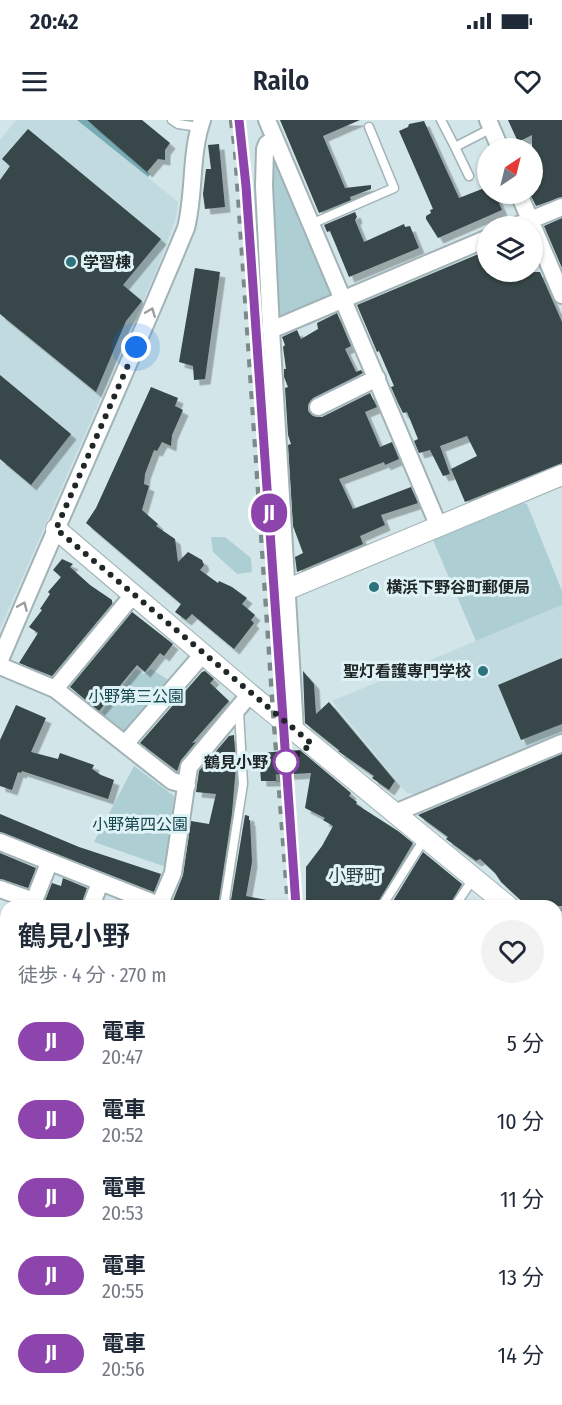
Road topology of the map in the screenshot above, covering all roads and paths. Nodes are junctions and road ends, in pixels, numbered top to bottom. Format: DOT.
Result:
graph roads {
  1 [pos="172,120"];
  2 [pos="267,120"];
  3 [pos="441,120"];
  4 [pos="200,124"];
  5 [pos="490,124"];
  6 [pos="369,127"];
  7 [pos="496,138"];
  8 [pos="274,139"];
  9 [pos="455,147"];
  10 [pos="468,176"];
  11 [pos="562,207"];
  12 [pos="541,216"];
  13 [pos="311,224"];
  14 [pos="477,243"];
  15 [pos="543,260"];
  16 [pos="562,295"];
  17 [pos="343,300"];
  18 [pos="271,330"];
  19 [pos="377,378"];
  20 [pos="318,407"];
  21 [pos="562,475"];
  22 [pos="439,527"];
  23 [pos="56,529"];
  24 [pos="286,590"];
  25 [pos="133,595"];
  26 [pos="203,654"];
  27 [pos="0,660"];
  28 [pos="0,666"];
  29 [pos="55,689"];
  30 [pos="244,700"];
  31 [pos="295,730"];
  32 [pos="562,743"];
  33 [pos="125,744"];
  34 [pos="187,785"];
  35 [pos="395,813"];
  36 [pos="425,838"];
  37 [pos="0,842"];
  38 [pos="50,862"];
  39 [pos="473,878"];
  40 [pos="100,883"];
  41 [pos="0,889"];
  42 [pos="24,900"];
  43 [pos="35,900"];
  44 [pos="93,900"];
  45 [pos="144,900"];
  46 [pos="162,900"];
  47 [pos="225,900"];
  48 [pos="386,900"];
  49 [pos="459,900"];
  50 [pos="500,900"];
  1 -- 4 [label="lane"];
  2 -- 8 [label="street"];
  3 -- 9 [label="lane"];
  23 -- 4 [label="street, one-way"];
  5 -- 7 [label="street"];
  5 -- 9 [label="lane"];
  6 -- 13 [label="lane"];
  8 -- 13 [label="street"];
  8 -- 18 [label="street"];
  9 -- 10 [label="lane"];
  11 -- 12 [label="street"];
  13 -- 17 [label="street"];
  14 -- 17 [label="street"];
  15 -- 16 [label="street"];
  17 -- 18 [label="street"];
  17 -- 19 [label="street"];
  18 -- 24 [label="street"];
  19 -- 20 [label="street"];
  19 -- 22 [label="street"];
  21 -- 22 [label="street"];
  22 -- 24 [label="street"];
  23 -- 25 [label="street"];
  27 -- 23 [label="street, one-way"];
  24 -- 31 [label="street"];
  25 -- 26 [label="street"];
  25 -- 29 [label="street"];
  26 -- 30 [label="street"];
  26 -- 33 [label="street"];
  28 -- 29 [label="street"];
  29 -- 33 [label="street"];
  30 -- 31 [label="street"];
  30 -- 34 [label="street"];
  30 -- 47 [label="lane"];
  31 -- 35 [label="street"];
  32 -- 35 [label="street"];
  33 -- 34 [label="street"];
  34 -- 46 [label="street"];
  35 -- 36 [label="street"];
  36 -- 39 [label="street"];
  36 -- 48 [label="lane"];
  37 -- 38 [label="street"];
  38 -- 40 [label="street"];
  38 -- 43 [label="street"];
  39 -- 49 [label="lane"];
  39 -- 50 [label="street"];
  40 -- 44 [label="street"];
  40 -- 45 [label="street"];
  41 -- 42 [label="street"];
}
